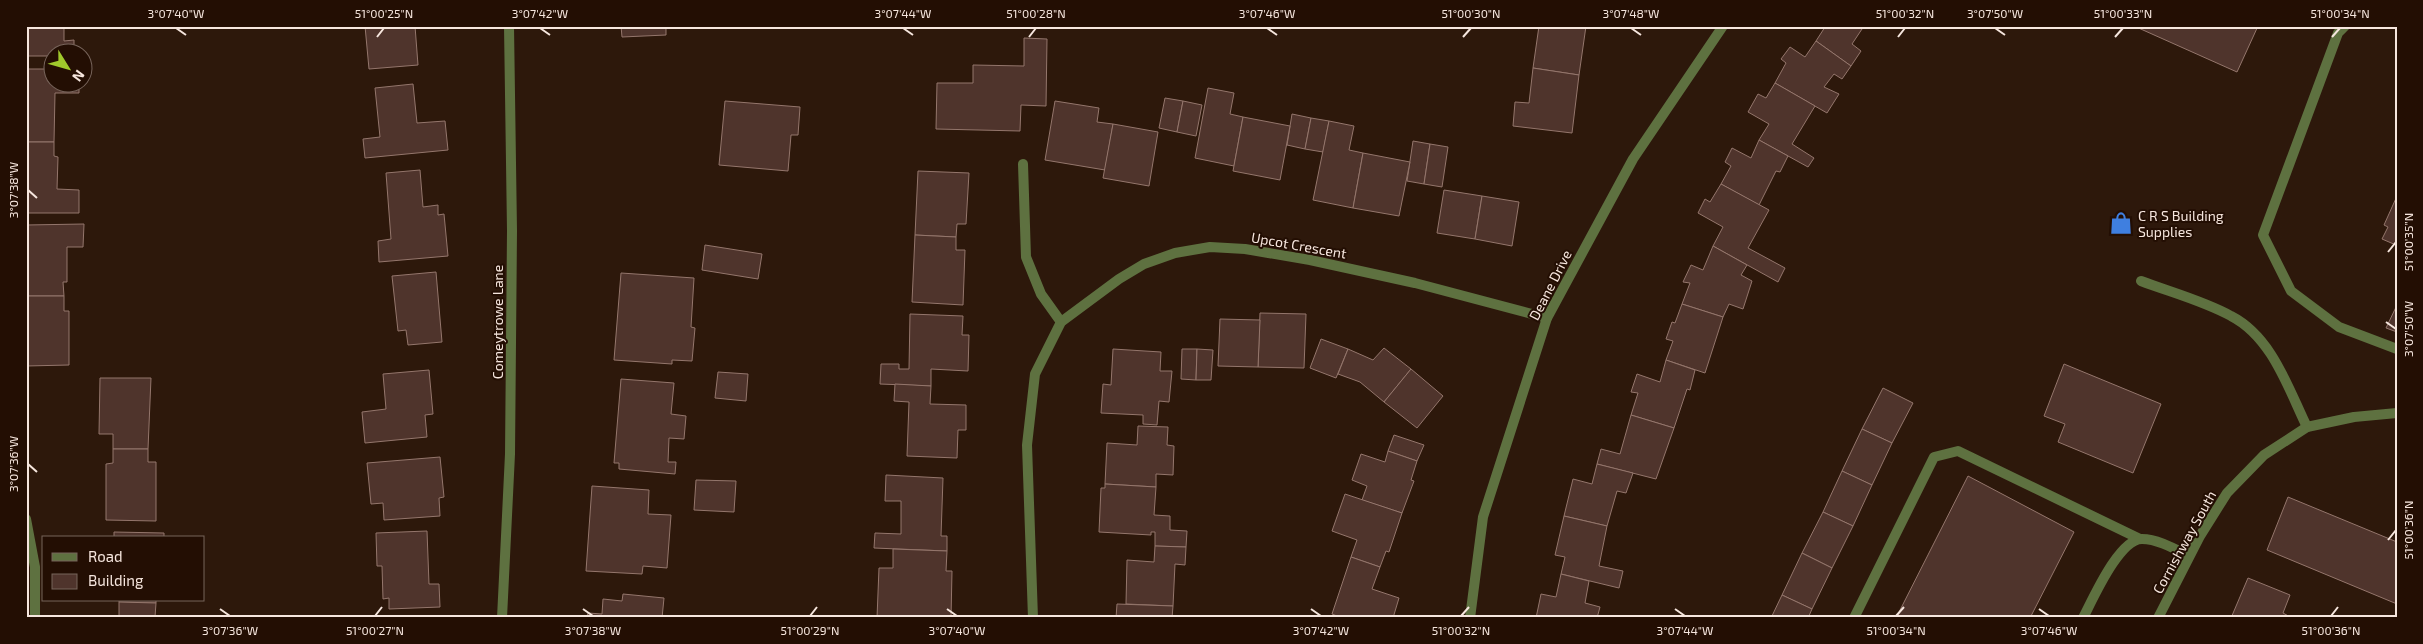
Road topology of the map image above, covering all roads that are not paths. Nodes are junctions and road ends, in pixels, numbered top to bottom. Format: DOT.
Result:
graph roads {
  1 [pos="509,26"];
  2 [pos="1723,26"];
  3 [pos="2345,26"];
  4 [pos="1023,164"];
  5 [pos="2141,282"];
  6 [pos="1547,318"];
  7 [pos="1061,322"];
  8 [pos="2397,349"];
  9 [pos="2397,413"];
  10 [pos="2307,427"];
  11 [pos="26,520"];
  12 [pos="2140,539"];
  13 [pos="2190,556"];
  14 [pos="35,618"];
  15 [pos="502,618"];
  16 [pos="1033,618"];
  17 [pos="1470,618"];
  18 [pos="1854,618"];
  19 [pos="2083,618"];
  20 [pos="2158,618"];
  1 -- 15 [label="street, Comeytrowe Lane"];
  2 -- 6 [label="street, Deane Drive"];
  3 -- 8 [label="street"];
  4 -- 7 [label="street"];
  5 -- 10 [label="street"];
  6 -- 7 [label="street, Upcot Crescent"];
  6 -- 17 [label="street, Deane Drive"];
  7 -- 16 [label="street, Upcot Crescent"];
  9 -- 10 [label="street"];
  10 -- 13 [label="street, Cornishway South"];
  11 -- 14 [label="street"];
  12 -- 13 [label="street"];
  12 -- 18 [label="street"];
  12 -- 19 [label="street"];
  13 -- 20 [label="street, Cornishway South"];
}
